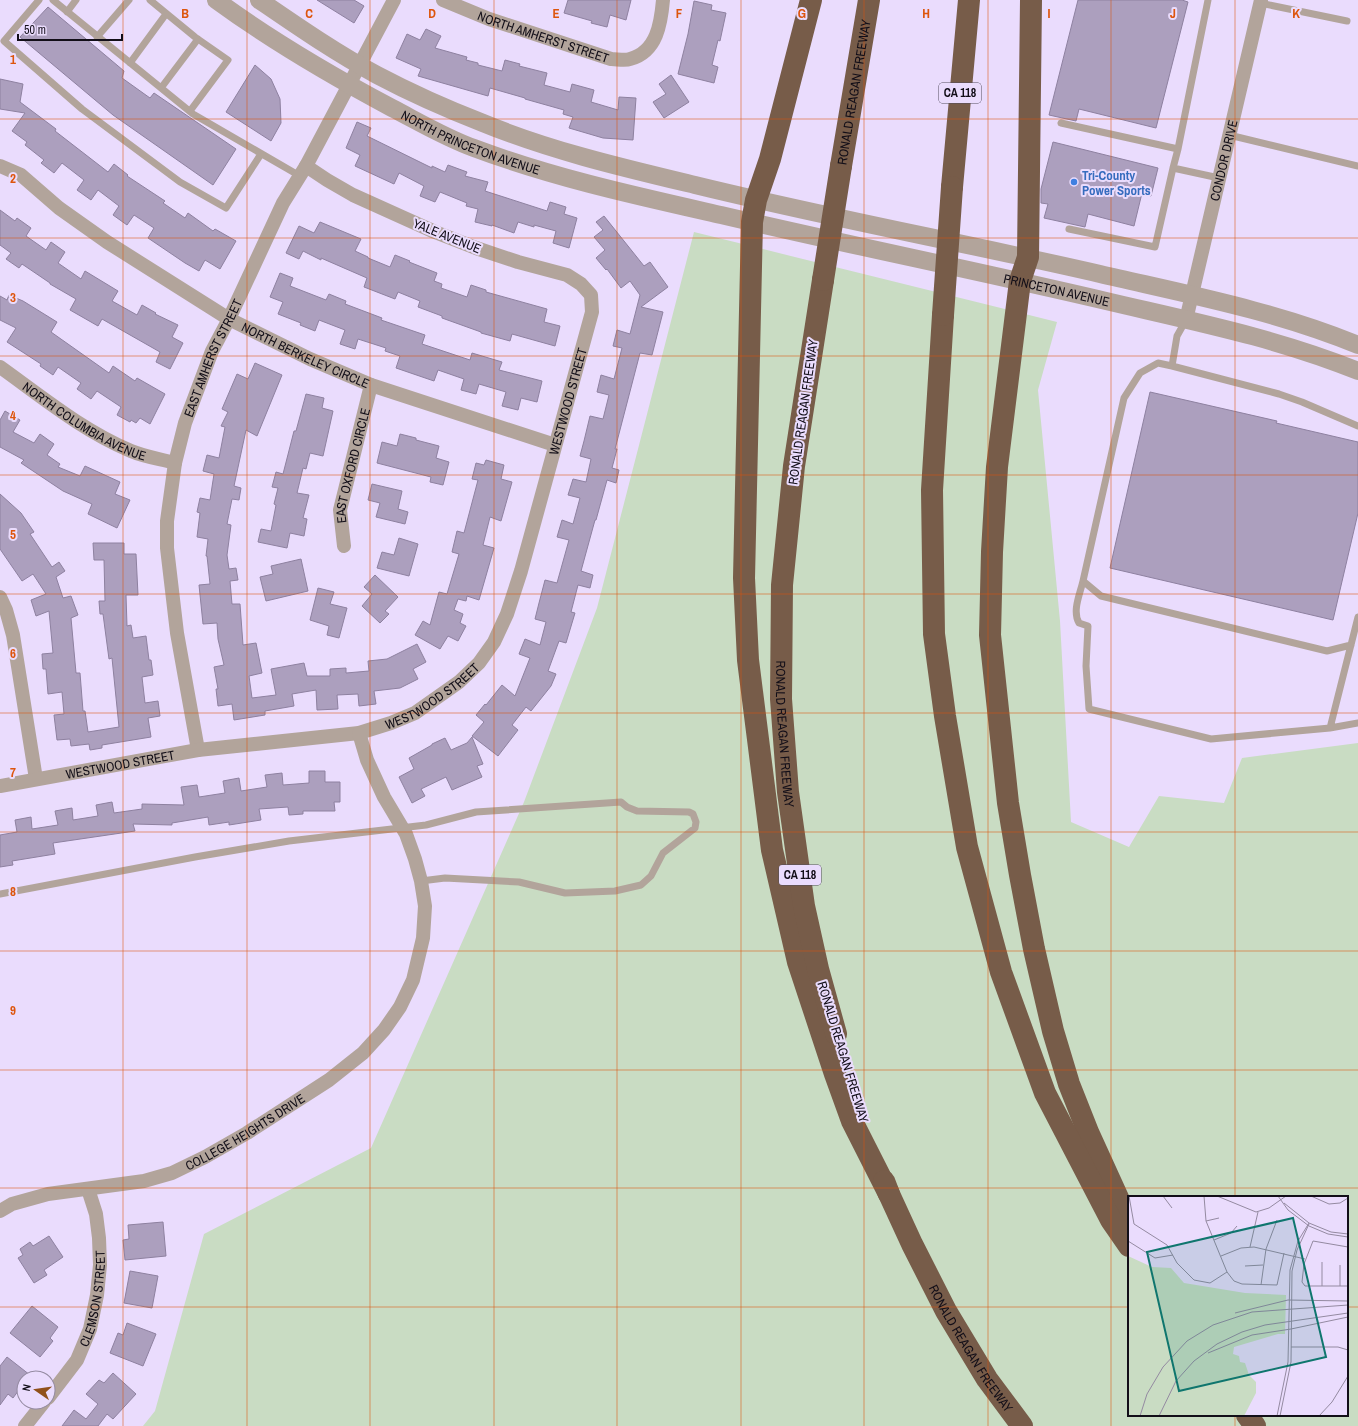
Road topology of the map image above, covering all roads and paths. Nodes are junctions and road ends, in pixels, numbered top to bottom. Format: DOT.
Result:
graph roads {
  1 [pos="39,0"];
  2 [pos="53,0"];
  3 [pos="76,0"];
  4 [pos="129,0"];
  5 [pos="150,0"];
  6 [pos="216,0"];
  7 [pos="259,0"];
  8 [pos="394,0"];
  9 [pos="443,0"];
  10 [pos="663,0"];
  11 [pos="811,0"];
  12 [pos="869,0"];
  13 [pos="969,0"];
  14 [pos="1031,0"];
  15 [pos="1208,0"];
  16 [pos="1260,1"];
  17 [pos="67,12"];
  18 [pos="166,14"];
  19 [pos="1347,21"];
  20 [pos="97,37"];
  21 [pos="198,39"];
  22 [pos="130,63"];
  23 [pos="360,65"];
  24 [pos="349,84"];
  25 [pos="161,88"];
  26 [pos="190,112"];
  27 [pos="1061,123"];
  28 [pos="1229,135"];
  29 [pos="1178,149"];
  30 [pos="261,154"];
  31 [pos="0,166"];
  32 [pos="1358,166"];
  33 [pos="1173,168"];
  34 [pos="303,171"];
  35 [pos="1219,178"];
  36 [pos="756,200"];
  37 [pos="752,222"];
  38 [pos="1069,229"];
  39 [pos="1028,258"];
  40 [pos="1020,281"];
  41 [pos="591,295"];
  42 [pos="1192,295"];
  43 [pos="229,319"];
  44 [pos="1186,320"];
  45 [pos="1358,346"];
  46 [pos="1172,366"];
  47 [pos="0,367"];
  48 [pos="1358,371"];
  49 [pos="371,385"];
  50 [pos="1358,426"];
  51 [pos="555,445"];
  52 [pos="175,463"];
  53 [pos="344,546"];
  54 [pos="1084,581"];
  55 [pos="0,597"];
  56 [pos="1358,617"];
  57 [pos="1351,645"];
  58 [pos="1358,723"];
  59 [pos="1330,728"];
  60 [pos="359,733"];
  61 [pos="198,750"];
  62 [pos="36,779"];
  63 [pos="0,786"];
  64 [pos="403,828"];
  65 [pos="421,882"];
  66 [pos="0,894"];
  67 [pos="88,1189"];
  68 [pos="889,1194"];
  69 [pos="0,1211"];
  70 [pos="1128,1220"];
  71 [pos="1128,1245"];
  72 [pos="56,1388"];
  73 [pos="37,1410"];
  74 [pos="1248,1416"];
  75 [pos="24,1426"];
  76 [pos="1022,1426"];
  77 [pos="1255,1426"];
  1 -- 30 [label="lane"];
  2 -- 17 [label="lane"];
  3 -- 17 [label="lane"];
  4 -- 20 [label="lane"];
  5 -- 18 [label="lane"];
  6 -- 24 [label="street, NORTH PRINCETON AVENUE"];
  7 -- 23 [label="street, NORTH PRINCETON AVENUE"];
  8 -- 23 [label="street, EAST AMHERST STREET"];
  9 -- 10 [label="street, NORTH AMHERST STREET"];
  11 -- 36 [label="highway"];
  12 -- 68 [label="highway, RONALD REAGAN FREEWAY / CA 118, bridge"];
  13 -- 71 [label="highway, CA 118, bridge"];
  14 -- 39 [label="highway"];
  15 -- 29 [label="lane"];
  16 -- 19 [label="lane"];
  16 -- 28 [label="street, CONDOR DRIVE"];
  17 -- 20 [label="lane"];
  18 -- 21 [label="lane"];
  18 -- 22 [label="lane"];
  20 -- 22 [label="lane"];
  21 -- 25 [label="lane"];
  21 -- 26 [label="lane"];
  22 -- 25 [label="lane"];
  23 -- 24 [label="street, EAST AMHERST STREET"];
  23 -- 36 [label="street, NORTH PRINCETON AVENUE"];
  24 -- 34 [label="street, EAST AMHERST STREET"];
  24 -- 37 [label="street, NORTH PRINCETON AVENUE"];
  25 -- 26 [label="lane"];
  26 -- 30 [label="lane"];
  27 -- 29 [label="lane"];
  28 -- 32 [label="lane"];
  28 -- 35 [label="street, CONDOR DRIVE"];
  29 -- 33 [label="lane"];
  30 -- 34 [label="lane"];
  31 -- 43 [label="street, NORTH BERKELEY CIRCLE"];
  33 -- 35 [label="lane"];
  33 -- 38 [label="lane"];
  34 -- 41 [label="street, YALE AVENUE"];
  34 -- 43 [label="street, EAST AMHERST STREET"];
  35 -- 42 [label="street, CONDOR DRIVE"];
  36 -- 37 [label="highway"];
  36 -- 39 [label="street, PRINCETON AVENUE"];
  37 -- 40 [label="street, PRINCETON AVENUE"];
  37 -- 68 [label="highway"];
  39 -- 40 [label="highway"];
  39 -- 42 [label="street, PRINCETON AVENUE"];
  40 -- 44 [label="street, PRINCETON AVENUE"];
  40 -- 70 [label="highway"];
  41 -- 51 [label="street, WESTWOOD STREET"];
  42 -- 44 [label="street, CONDOR DRIVE"];
  42 -- 45 [label="street, PRINCETON AVENUE"];
  43 -- 49 [label="street, NORTH BERKELEY CIRCLE"];
  43 -- 52 [label="street, EAST AMHERST STREET"];
  44 -- 46 [label="lane"];
  44 -- 48 [label="street, PRINCETON AVENUE"];
  46 -- 50 [label="lane"];
  46 -- 54 [label="lane"];
  47 -- 52 [label="street, NORTH COLUMBIA AVENUE"];
  49 -- 51 [label="street, NORTH BERKELEY CIRCLE"];
  49 -- 53 [label="street, EAST OXFORD CIRCLE"];
  51 -- 60 [label="street, WESTWOOD STREET"];
  52 -- 61 [label="street, EAST AMHERST STREET"];
  54 -- 57 [label="lane"];
  54 -- 59 [label="lane"];
  55 -- 62 [label="street"];
  56 -- 57 [label="lane"];
  57 -- 59 [label="lane"];
  58 -- 59 [label="lane"];
  60 -- 61 [label="street, WESTWOOD STREET"];
  60 -- 64 [label="street, COLLEGE HEIGHTS DRIVE"];
  61 -- 62 [label="street, WESTWOOD STREET"];
  62 -- 63 [label="street, WESTWOOD STREET"];
  64 -- 65 [label="street, COLLEGE HEIGHTS DRIVE"];
  64 -- 65 [label="lane"];
  64 -- 66 [label="lane"];
  65 -- 67 [label="street, COLLEGE HEIGHTS DRIVE"];
  67 -- 69 [label="street, COLLEGE HEIGHTS DRIVE"];
  67 -- 72 [label="street, CLEMSON STREET"];
  68 -- 76 [label="highway, RONALD REAGAN FREEWAY / CA 118"];
  73 -- 75 [label="street"];
  74 -- 77 [label="highway"];
}
